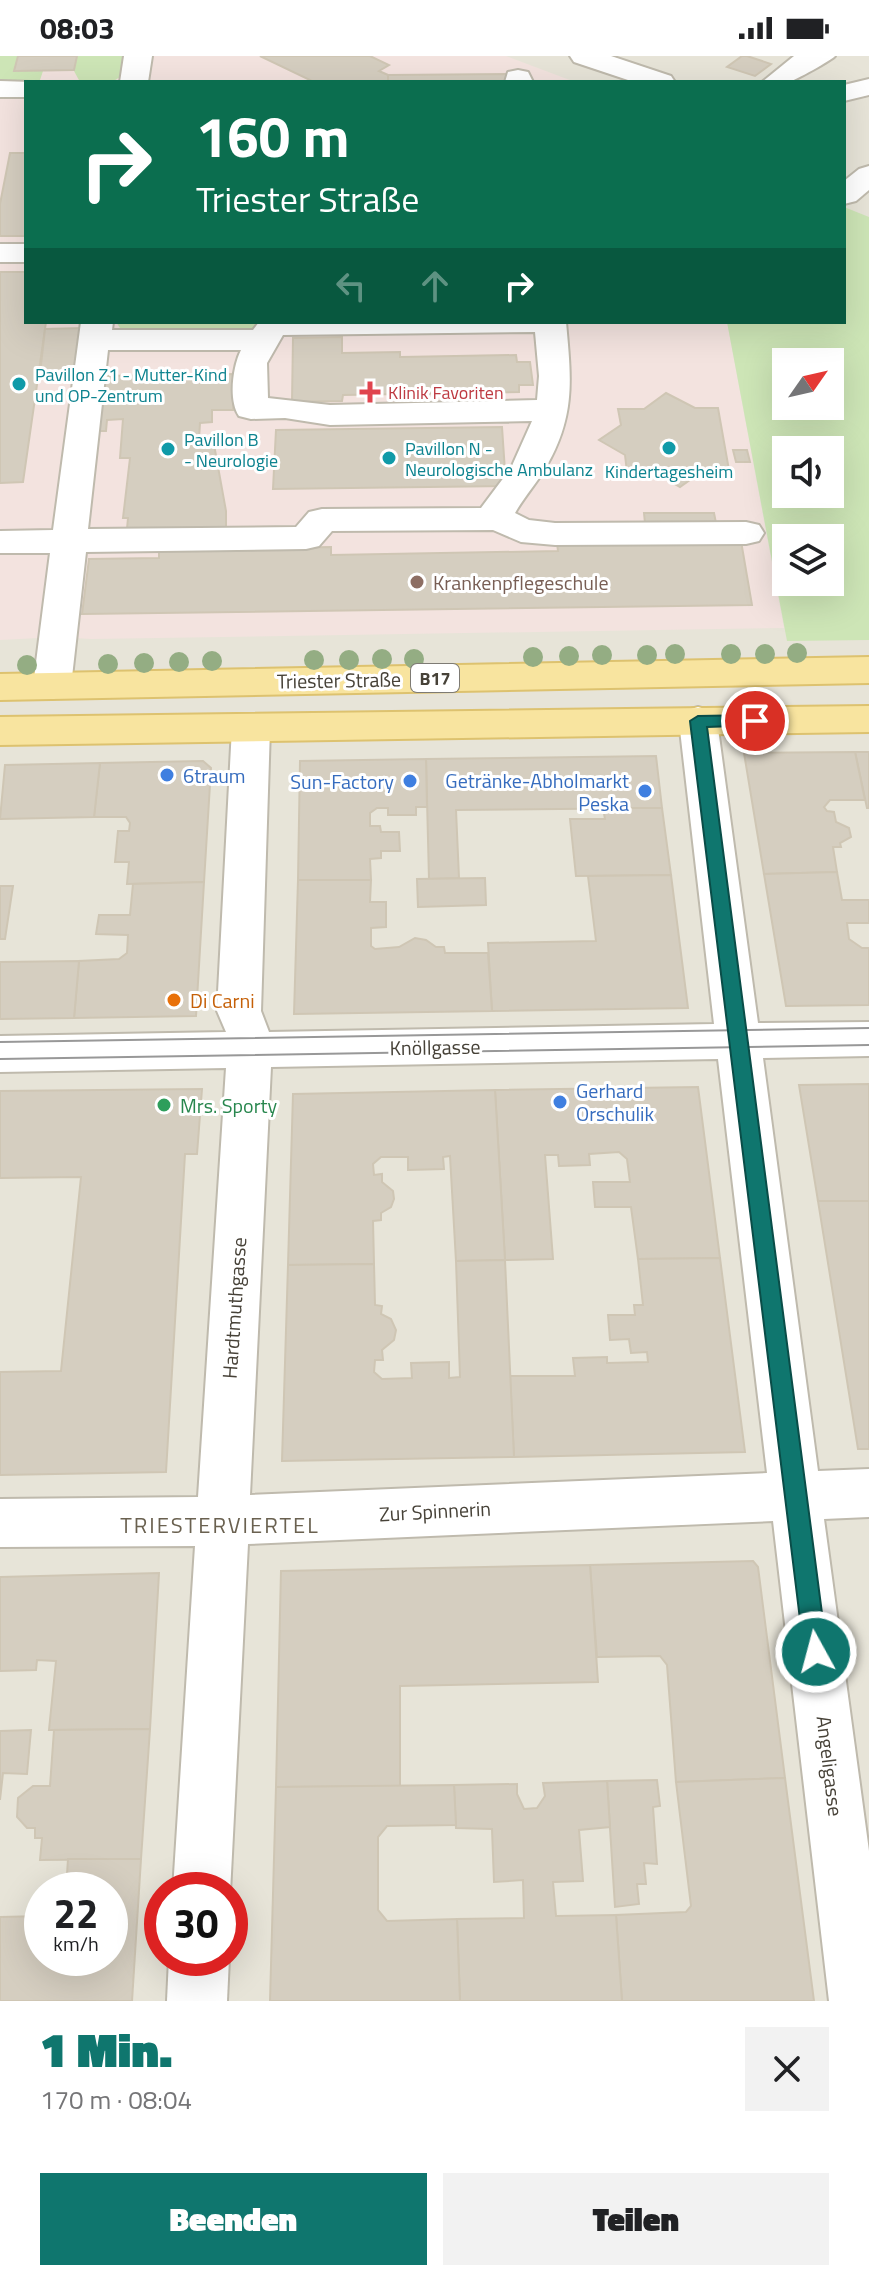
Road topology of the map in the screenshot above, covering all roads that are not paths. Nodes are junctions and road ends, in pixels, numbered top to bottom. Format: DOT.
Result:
graph roads {
  1 [pos="138,56"];
  2 [pos="559,56"];
  3 [pos="584,56"];
  4 [pos="821,56"];
  5 [pos="134,80"];
  6 [pos="620,80"];
  7 [pos="655,80"];
  8 [pos="778,80"];
  9 [pos="869,87"];
  10 [pos="0,89"];
  11 [pos="24,89"];
  12 [pos="846,93"];
  13 [pos="861,166"];
  14 [pos="846,192"];
  15 [pos="846,196"];
  16 [pos="869,204"];
  17 [pos="0,253"];
  18 [pos="24,253"];
  19 [pos="470,324"];
  20 [pos="550,324"];
  21 [pos="271,329"];
  22 [pos="96,331"];
  23 [pos="550,410"];
  24 [pos="499,519"];
  25 [pos="746,533"];
  26 [pos="69,541"];
  27 [pos="0,542"];
  28 [pos="869,670"];
  29 [pos="52,686"];
  30 [pos="0,687"];
  31 [pos="869,719"];
  32 [pos="698,721"];
  33 [pos="251,728"];
  34 [pos="0,731"];
  35 [pos="869,1039"];
  36 [pos="738,1042"];
  37 [pos="250,1050"];
  38 [pos="0,1054"];
  39 [pos="869,1493"];
  40 [pos="796,1494"];
  41 [pos="221,1521"];
  42 [pos="0,1523"];
  43 [pos="203,1872"];
  44 [pos="198,1976"];
  45 [pos="197,2001"];
  46 [pos="859,2001"];
  1 -- 5 [label="street"];
  2 -- 6 [label="street"];
  3 -- 7 [label="street"];
  4 -- 8 [label="street"];
  9 -- 12 [label="street"];
  10 -- 11 [label="street"];
  13 -- 14 [label="street"];
  15 -- 16 [label="street"];
  17 -- 18 [label="street"];
  19 -- 21 [label="street"];
  20 -- 23 [label="street"];
  21 -- 22 [label="street"];
  21 -- 23 [label="street"];
  22 -- 26 [label="street"];
  23 -- 24 [label="street"];
  24 -- 25 [label="street"];
  24 -- 26 [label="street"];
  26 -- 27 [label="street"];
  26 -- 29 [label="street"];
  28 -- 29 [label="main road, Triester Straße / B17"];
  29 -- 30 [label="main road, Triester Straße / B17"];
  31 -- 32 [label="main road"];
  32 -- 33 [label="main road"];
  32 -- 36 [label="street, Angeligasse"];
  33 -- 34 [label="main road"];
  33 -- 37 [label="street, Hardtmuthgasse"];
  35 -- 36 [label="street, Knöllgasse"];
  36 -- 37 [label="street, Knöllgasse"];
  36 -- 40 [label="street, Angeligasse"];
  37 -- 38 [label="street, Knöllgasse"];
  37 -- 41 [label="street, Hardtmuthgasse"];
  39 -- 40 [label="street, Zur Spinnerin"];
  40 -- 41 [label="street, Zur Spinnerin"];
  40 -- 46 [label="street, Angeligasse"];
  41 -- 42 [label="street, Zur Spinnerin"];
  41 -- 43 [label="street, Hardtmuthgasse"];
  44 -- 45 [label="street"];
}
